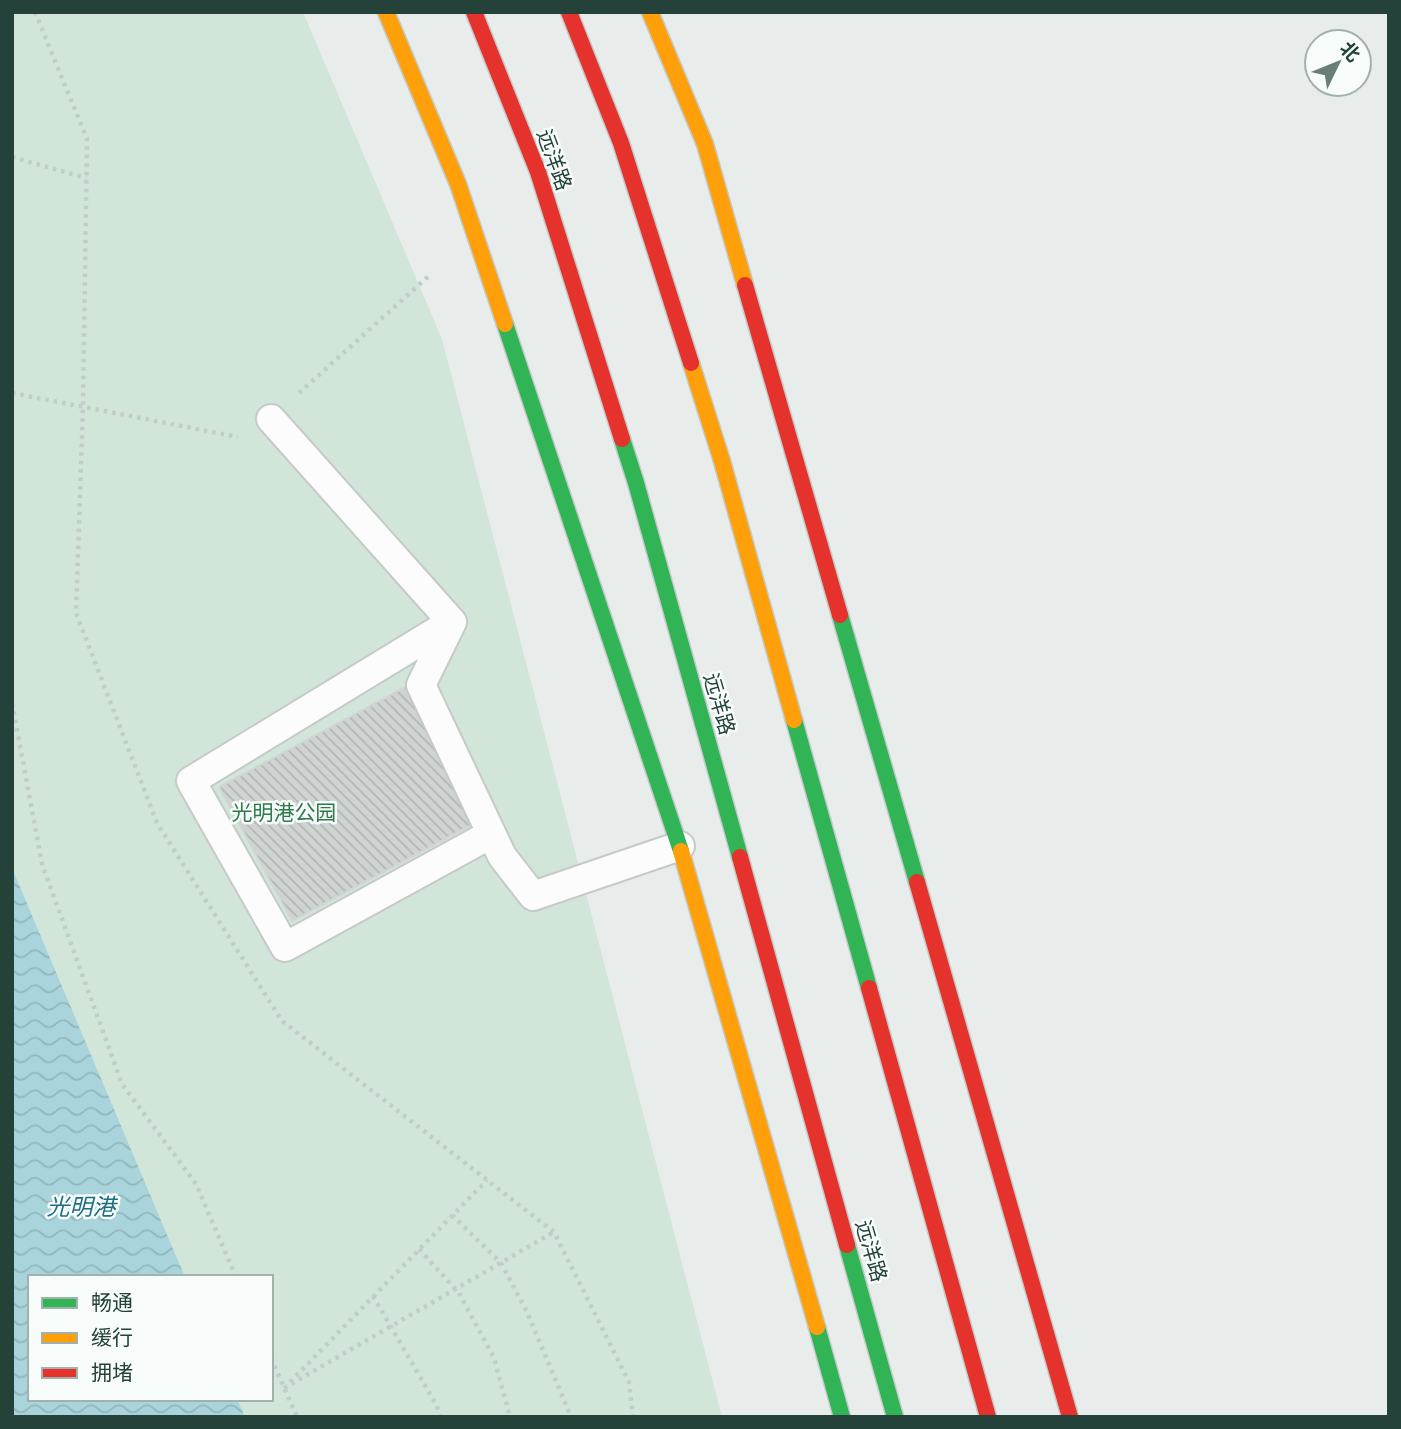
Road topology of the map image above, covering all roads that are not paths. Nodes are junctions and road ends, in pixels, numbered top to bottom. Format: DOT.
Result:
graph roads {
  1 [pos="386,12"];
  2 [pos="474,12"];
  3 [pos="569,12"];
  4 [pos="650,12"];
  5 [pos="271,419"];
  6 [pos="452,622"];
  7 [pos="491,834"];
  8 [pos="680,846"];
  9 [pos="842,1417"];
  10 [pos="895,1417"];
  11 [pos="988,1417"];
  12 [pos="1070,1417"];
  1 -- 8 [label="main road"];
  2 -- 10 [label="main road, 远洋路"];
  3 -- 11 [label="main road"];
  4 -- 12 [label="main road"];
  5 -- 6 [label="lane"];
  6 -- 7 [label="lane"];
  6 -- 7 [label="lane"];
  7 -- 8 [label="lane"];
  8 -- 9 [label="main road"];
}
